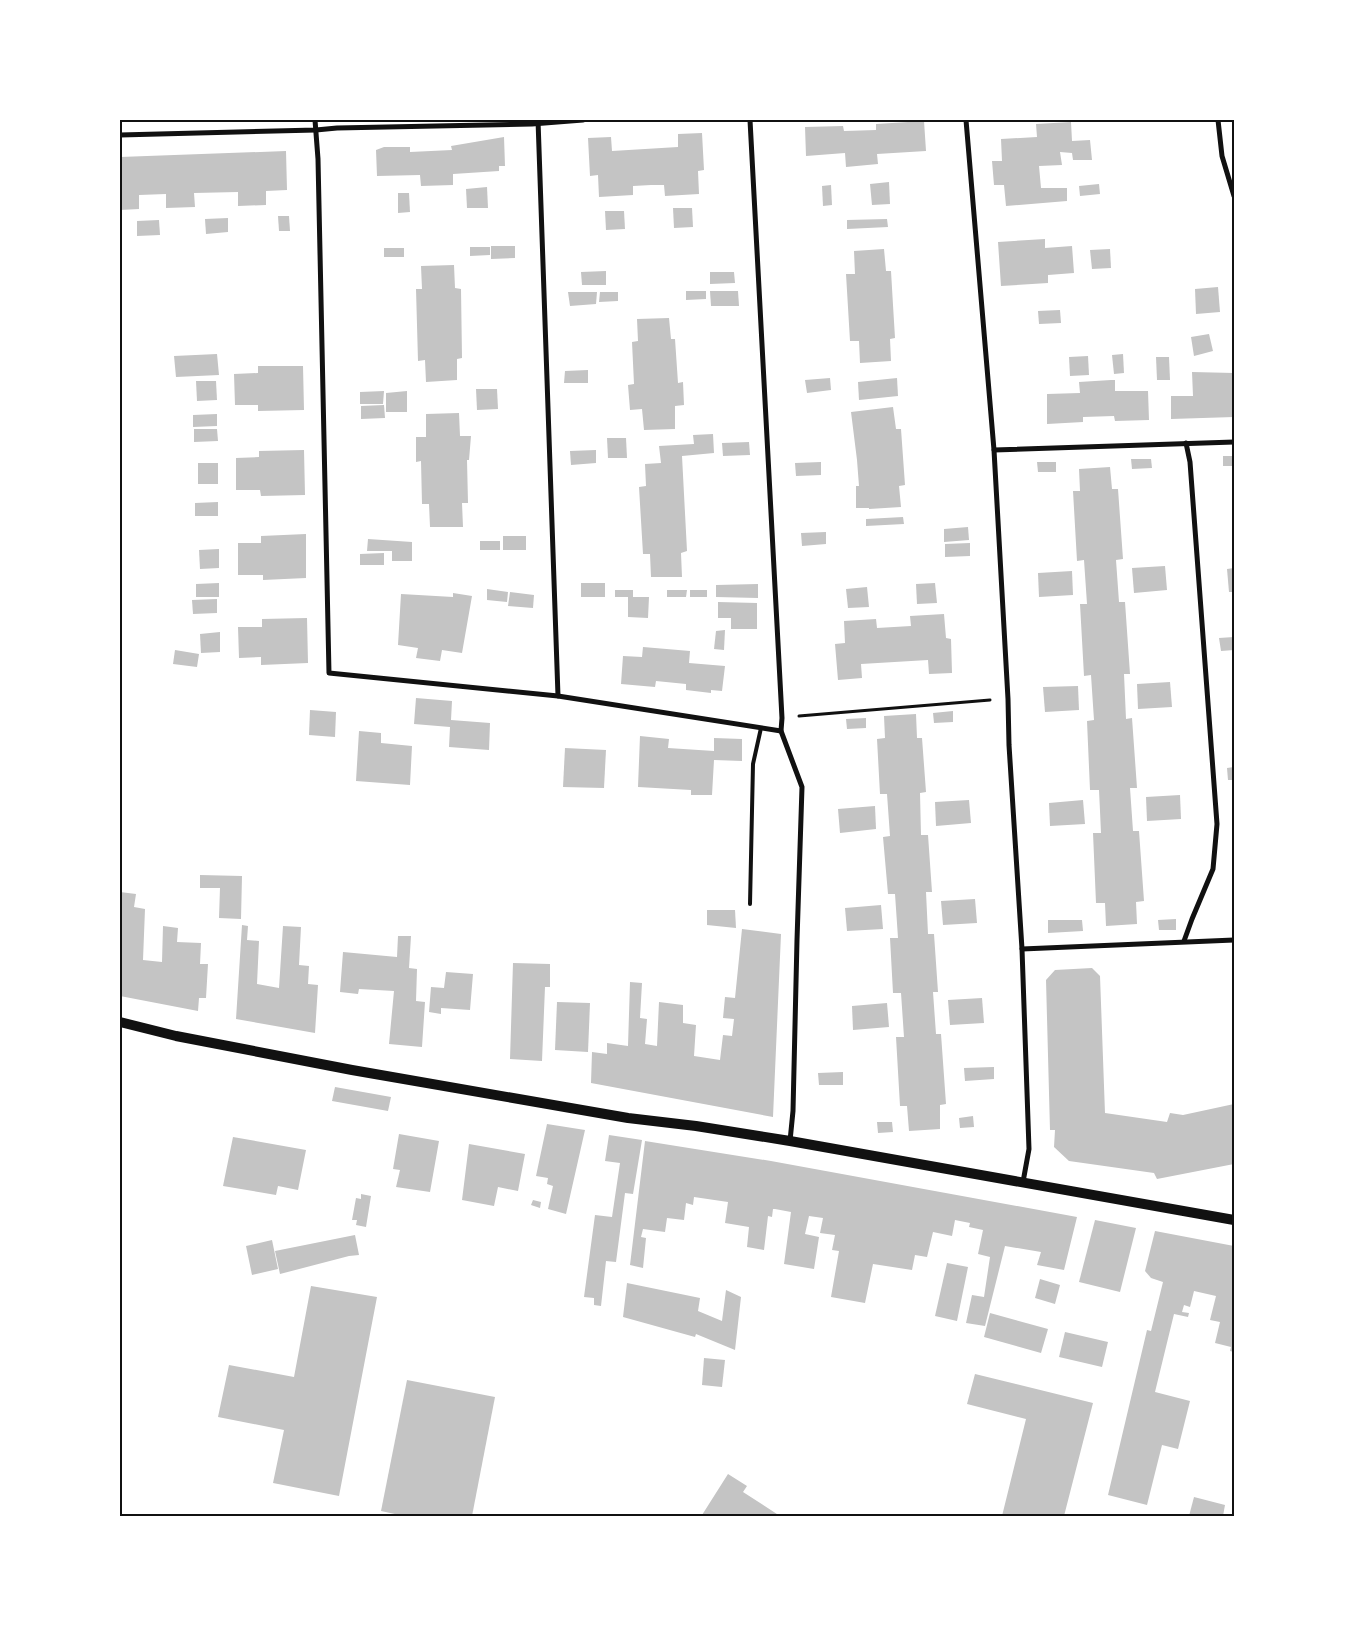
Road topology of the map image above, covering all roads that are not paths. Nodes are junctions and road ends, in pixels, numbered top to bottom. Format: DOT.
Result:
graph roads {
  1 [pos="315,120"];
  2 [pos="583,120"];
  3 [pos="750,120"];
  4 [pos="966,120"];
  5 [pos="1218,120"];
  6 [pos="538,122"];
  7 [pos="316,130"];
  8 [pos="120,135"];
  9 [pos="1234,196"];
  10 [pos="1234,442"];
  11 [pos="1186,444"];
  12 [pos="994,450"];
  13 [pos="558,696"];
  14 [pos="761,728"];
  15 [pos="781,731"];
  16 [pos="750,904"];
  17 [pos="1234,940"];
  18 [pos="1184,941"];
  19 [pos="1022,949"];
  20 [pos="120,1022"];
  21 [pos="790,1140"];
  22 [pos="1023,1182"];
  23 [pos="1234,1220"];
  1 -- 7 [label="street"];
  2 -- 6 [label="street"];
  3 -- 15 [label="street"];
  4 -- 12 [label="street"];
  5 -- 9 [label="street"];
  6 -- 7 [label="street"];
  6 -- 13 [label="street"];
  7 -- 8 [label="street"];
  7 -- 13 [label="street"];
  10 -- 11 [label="street"];
  11 -- 12 [label="street"];
  11 -- 18 [label="street"];
  12 -- 19 [label="street"];
  13 -- 14 [label="street"];
  14 -- 15 [label="street"];
  14 -- 16 [label="lane"];
  15 -- 21 [label="street"];
  17 -- 18 [label="street"];
  18 -- 19 [label="street"];
  19 -- 22 [label="street"];
  20 -- 21 [label="main road"];
  21 -- 22 [label="main road"];
  22 -- 23 [label="main road"];
}
